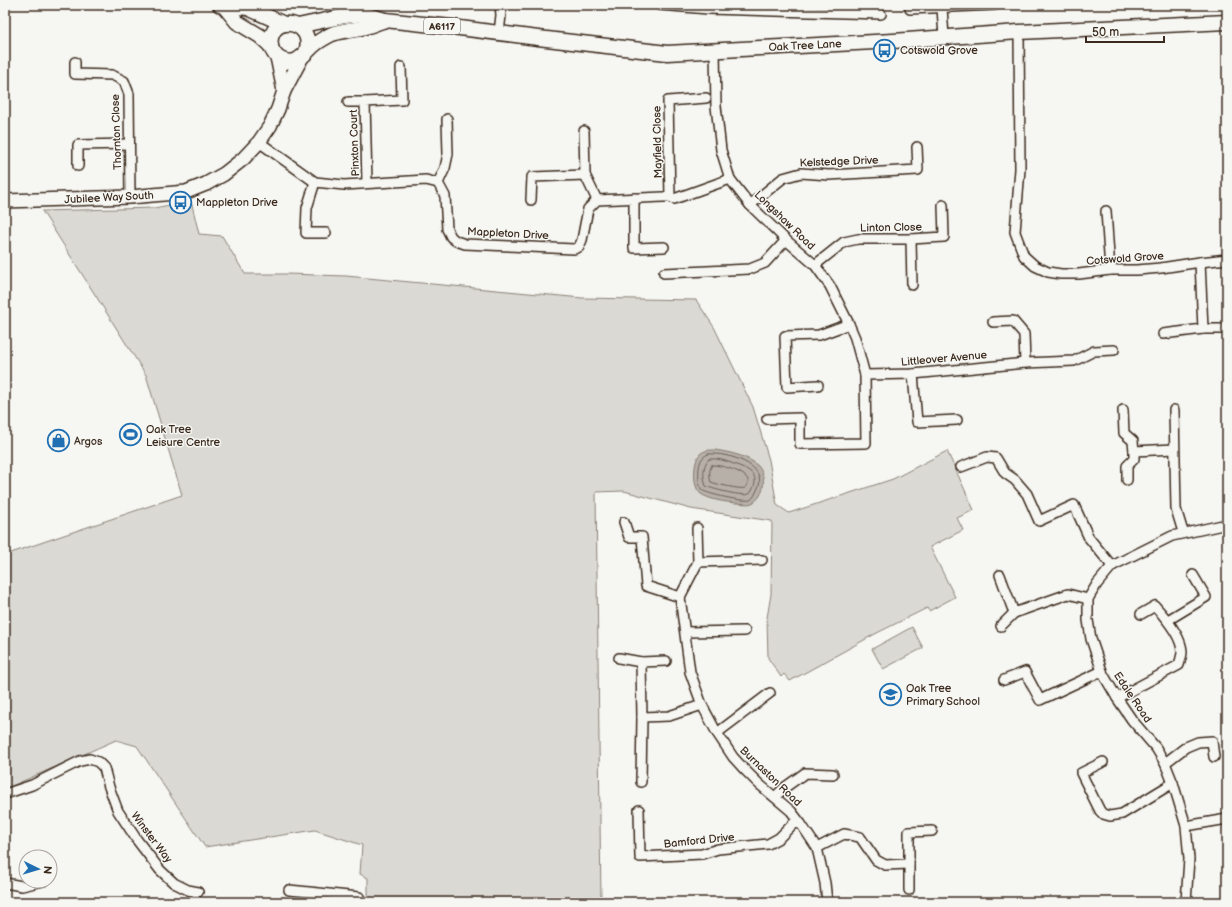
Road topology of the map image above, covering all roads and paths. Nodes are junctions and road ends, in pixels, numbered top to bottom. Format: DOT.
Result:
graph roads {
  1 [pos="500,5"];
  2 [pos="660,5"];
  3 [pos="995,5"];
  4 [pos="222,6"];
  5 [pos="942,8"];
  6 [pos="910,9"];
  7 [pos="881,14"];
  8 [pos="385,20"];
  9 [pos="1227,22"];
  10 [pos="291,25"];
  11 [pos="1019,32"];
  12 [pos="499,33"];
  13 [pos="944,36"];
  14 [pos="715,50"];
  15 [pos="274,52"];
  16 [pos="304,54"];
  17 [pos="75,62"];
  18 [pos="401,67"];
  19 [pos="284,90"];
  20 [pos="706,98"];
  21 [pos="348,102"];
  22 [pos="365,102"];
  23 [pos="446,119"];
  24 [pos="584,131"];
  25 [pos="259,142"];
  26 [pos="129,144"];
  27 [pos="917,147"];
  28 [pos="78,166"];
  29 [pos="585,175"];
  30 [pos="730,179"];
  31 [pos="315,182"];
  32 [pos="438,182"];
  33 [pos="367,183"];
  34 [pos="130,197"];
  35 [pos="670,197"];
  36 [pos="634,198"];
  37 [pos="532,200"];
  38 [pos="597,200"];
  39 [pos="5,201"];
  40 [pos="750,205"];
  41 [pos="943,205"];
  42 [pos="1106,211"];
  43 [pos="326,233"];
  44 [pos="911,239"];
  45 [pos="786,240"];
  46 [pos="664,247"];
  47 [pos="1227,259"];
  48 [pos="1200,262"];
  49 [pos="815,265"];
  50 [pos="1110,270"];
  51 [pos="664,273"];
  52 [pos="912,285"];
  53 [pos="993,322"];
  54 [pos="849,324"];
  55 [pos="1203,329"];
  56 [pos="1227,329"];
  57 [pos="1163,334"];
  58 [pos="1114,350"];
  59 [pos="1025,363"];
  60 [pos="913,374"];
  61 [pos="864,376"];
  62 [pos="818,386"];
  63 [pos="1123,410"];
  64 [pos="1174,410"];
  65 [pos="767,419"];
  66 [pos="957,420"];
  67 [pos="1174,449"];
  68 [pos="1134,451"];
  69 [pos="961,466"];
  70 [pos="1126,480"];
  71 [pos="624,522"];
  72 [pos="1227,524"];
  73 [pos="698,528"];
  74 [pos="1183,532"];
  75 [pos="762,560"];
  76 [pos="698,562"];
  77 [pos="1112,566"];
  78 [pos="1000,575"];
  79 [pos="1194,575"];
  80 [pos="680,597"];
  81 [pos="1088,599"];
  82 [pos="1014,613"];
  83 [pos="1141,614"];
  84 [pos="1168,620"];
  85 [pos="1001,626"];
  86 [pos="744,631"];
  87 [pos="686,632"];
  88 [pos="620,658"];
  89 [pos="666,661"];
  90 [pos="641,662"];
  91 [pos="1102,671"];
  92 [pos="1004,680"];
  93 [pos="770,692"];
  94 [pos="1117,698"];
  95 [pos="702,705"];
  96 [pos="642,717"];
  97 [pos="717,733"];
  98 [pos="1214,757"];
  99 [pos="1102,762"];
  100 [pos="1165,763"];
  101 [pos="833,774"];
  102 [pos="641,782"];
  103 [pos="1173,783"];
  104 [pos="5,794"];
  105 [pos="775,797"];
  106 [pos="639,810"];
  107 [pos="1227,819"];
  108 [pos="801,824"];
  109 [pos="1186,826"];
  110 [pos="932,831"];
  111 [pos="817,848"];
  112 [pos="909,864"];
  113 [pos="5,883"];
  114 [pos="18,885"];
  115 [pos="289,890"];
  116 [pos="909,890"];
  117 [pos="198,892"];
  118 [pos="359,900"];
  119 [pos="827,902"];
  120 [pos="1186,902"];
  1 -- 12 [label="street"];
  2 -- 7 [label="street"];
  3 -- 5 [label="street"];
  4 -- 10 [label="main road, Oak Tree Lane / A6117"];
  4 -- 15 [label="main road, Oak Tree Lane / A6117"];
  5 -- 6 [label="street"];
  5 -- 13 [label="street"];
  8 -- 10 [label="main road, Oak Tree Lane / A6117"];
  8 -- 12 [label="main road, Oak Tree Lane / A6117"];
  8 -- 16 [label="main road, Oak Tree Lane / A6117"];
  9 -- 11 [label="main road, Oak Tree Lane / A6117"];
  10 -- 15 [label="main road"];
  10 -- 16 [label="main road"];
  11 -- 13 [label="main road, Oak Tree Lane / A6117"];
  11 -- 50 [label="street, Cotswold Grove"];
  12 -- 14 [label="main road, Oak Tree Lane / A6117"];
  13 -- 14 [label="main road, Oak Tree Lane / A6117"];
  14 -- 30 [label="street, Longshaw Road"];
  15 -- 16 [label="main road, Oak Tree Lane / A6117"];
  15 -- 19 [label="street, Jubilee Way South"];
  16 -- 19 [label="street, Jubilee Way South"];
  17 -- 26 [label="street, Thornton Close"];
  18 -- 22 [label="street, Pinxton Court"];
  19 -- 25 [label="street, Jubilee Way South"];
  20 -- 35 [label="street, Mayfield Close"];
  21 -- 22 [label="street"];
  22 -- 33 [label="street, Pinxton Court"];
  23 -- 32 [label="street"];
  24 -- 29 [label="street"];
  25 -- 31 [label="street"];
  25 -- 34 [label="street, Jubilee Way South"];
  26 -- 28 [label="street"];
  26 -- 34 [label="street, Thornton Close"];
  27 -- 40 [label="street, Kelstedge Drive"];
  29 -- 37 [label="street"];
  29 -- 38 [label="street"];
  30 -- 35 [label="street"];
  30 -- 40 [label="street, Longshaw Road"];
  31 -- 33 [label="street"];
  31 -- 43 [label="street"];
  32 -- 33 [label="street"];
  32 -- 38 [label="street, Mappleton Drive"];
  34 -- 39 [label="street, Jubilee Way South"];
  35 -- 36 [label="street"];
  36 -- 38 [label="street"];
  36 -- 46 [label="street"];
  40 -- 45 [label="street, Longshaw Road"];
  41 -- 44 [label="street, Linton Close"];
  42 -- 50 [label="street"];
  44 -- 49 [label="street, Linton Close"];
  44 -- 52 [label="street"];
  45 -- 49 [label="street, Longshaw Road"];
  45 -- 51 [label="street"];
  47 -- 48 [label="street, Cotswold Grove"];
  48 -- 50 [label="street, Cotswold Grove"];
  48 -- 55 [label="street"];
  49 -- 54 [label="street, Longshaw Road"];
  53 -- 59 [label="street"];
  54 -- 61 [label="street, Longshaw Road"];
  54 -- 62 [label="street"];
  55 -- 56 [label="street"];
  55 -- 57 [label="street"];
  58 -- 59 [label="street, Littleover Avenue"];
  59 -- 60 [label="street, Littleover Avenue"];
  60 -- 61 [label="street, Littleover Avenue"];
  60 -- 66 [label="street"];
  61 -- 65 [label="street, Longshaw Road"];
  63 -- 68 [label="street"];
  64 -- 67 [label="street"];
  67 -- 68 [label="street"];
  67 -- 74 [label="street"];
  68 -- 70 [label="street"];
  69 -- 77 [label="street"];
  71 -- 80 [label="street"];
  72 -- 74 [label="street"];
  73 -- 76 [label="street"];
  74 -- 77 [label="street"];
  75 -- 76 [label="street"];
  76 -- 80 [label="street"];
  77 -- 81 [label="street"];
  78 -- 82 [label="street"];
  79 -- 84 [label="street"];
  80 -- 87 [label="street, Burnaston Road"];
  81 -- 82 [label="street"];
  81 -- 91 [label="street, Edale Road"];
  82 -- 85 [label="street"];
  83 -- 84 [label="street"];
  84 -- 94 [label="street"];
  86 -- 87 [label="street"];
  87 -- 95 [label="street, Burnaston Road"];
  88 -- 90 [label="street"];
  89 -- 90 [label="street"];
  90 -- 96 [label="street"];
  91 -- 92 [label="street"];
  91 -- 94 [label="street, Edale Road"];
  93 -- 97 [label="street"];
  94 -- 100 [label="street, Edale Road"];
  95 -- 96 [label="street"];
  95 -- 97 [label="street, Burnaston Road"];
  96 -- 102 [label="street"];
  97 -- 105 [label="street, Burnaston Road"];
  98 -- 100 [label="street"];
  99 -- 103 [label="street"];
  100 -- 103 [label="street, Edale Road"];
  101 -- 105 [label="street"];
  103 -- 109 [label="street, Edale Road"];
  104 -- 117 [label="street, Winster Way"];
  105 -- 108 [label="street, Burnaston Road"];
  106 -- 108 [label="street, Bamford Drive"];
  107 -- 109 [label="street"];
  108 -- 111 [label="street, Burnaston Road"];
  109 -- 120 [label="street, Edale Road"];
  110 -- 112 [label="street"];
  111 -- 112 [label="street"];
  111 -- 119 [label="street, Burnaston Road"];
  112 -- 116 [label="street"];
  113 -- 114 [label="street"];
  115 -- 118 [label="street"];
}
